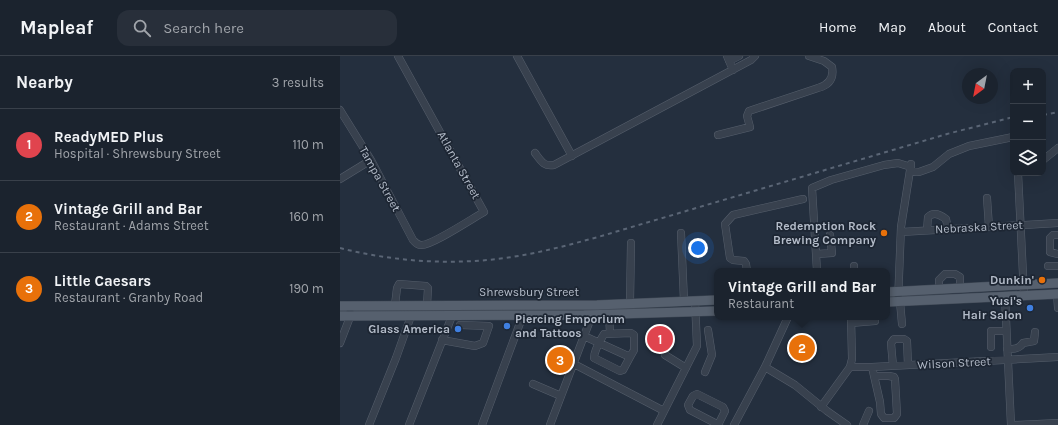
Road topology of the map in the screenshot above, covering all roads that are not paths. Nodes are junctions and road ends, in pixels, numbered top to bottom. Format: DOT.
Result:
graph roads {
  1 [pos="398,56"];
  2 [pos="517,56"];
  3 [pos="739,56"];
  4 [pos="755,56"];
  5 [pos="809,56"];
  6 [pos="728,59"];
  7 [pos="733,70"];
  8 [pos="340,110"];
  9 [pos="718,135"];
  10 [pos="1010,137"];
  11 [pos="1058,148"];
  12 [pos="535,153"];
  13 [pos="572,156"];
  14 [pos="1046,158"];
  15 [pos="371,160"];
  16 [pos="911,167"];
  17 [pos="1019,176"];
  18 [pos="340,179"];
  19 [pos="987,198"];
  20 [pos="803,199"];
  21 [pos="1058,223"];
  22 [pos="1021,225"];
  23 [pos="989,227"];
  24 [pos="948,229"];
  25 [pos="927,230"];
  26 [pos="901,232"];
  27 [pos="681,233"];
  28 [pos="830,235"];
  29 [pos="1058,235"];
  30 [pos="631,243"];
  31 [pos="421,245"];
  32 [pos="817,254"];
  33 [pos="1058,254"];
  34 [pos="1048,266"];
  35 [pos="1058,266"];
  36 [pos="747,268"];
  37 [pos="817,268"];
  38 [pos="1058,283"];
  39 [pos="1024,285"];
  40 [pos="960,288"];
  41 [pos="939,289"];
  42 [pos="898,291"];
  43 [pos="890,292"];
  44 [pos="1057,294"];
  45 [pos="1024,295"];
  46 [pos="1005,297"];
  47 [pos="714,300"];
  48 [pos="684,301"];
  49 [pos="695,301"];
  50 [pos="890,302"];
  51 [pos="899,302"];
  52 [pos="630,303"];
  53 [pos="395,305"];
  54 [pos="427,305"];
  55 [pos="340,306"];
  56 [pos="350,306"];
  57 [pos="1058,308"];
  58 [pos="714,311"];
  59 [pos="695,312"];
  60 [pos="523,315"];
  61 [pos="590,315"];
  62 [pos="609,315"];
  63 [pos="340,316"];
  64 [pos="411,316"];
  65 [pos="452,316"];
  66 [pos="350,317"];
  67 [pos="787,320"];
  68 [pos="851,320"];
  69 [pos="875,321"];
  70 [pos="902,324"];
  71 [pos="460,325"];
  72 [pos="708,330"];
  73 [pos="1006,331"];
  74 [pos="1035,332"];
  75 [pos="610,333"];
  76 [pos="584,336"];
  77 [pos="442,340"];
  78 [pos="709,341"];
  79 [pos="697,342"];
  80 [pos="340,343"];
  81 [pos="599,343"];
  82 [pos="991,347"];
  83 [pos="1006,349"];
  84 [pos="665,355"];
  85 [pos="630,357"];
  86 [pos="1058,357"];
  87 [pos="1007,360"];
  88 [pos="574,364"];
  89 [pos="908,365"];
  90 [pos="893,366"];
  91 [pos="765,367"];
  92 [pos="850,367"];
  93 [pos="872,367"];
  94 [pos="686,368"];
  95 [pos="705,372"];
  96 [pos="874,376"];
  97 [pos="533,384"];
  98 [pos="561,396"];
  99 [pos="821,407"];
  100 [pos="664,411"];
  101 [pos="869,411"];
  102 [pos="1058,423"];
  103 [pos="552,424"];
  104 [pos="369,425"];
  105 [pos="409,425"];
  106 [pos="482,425"];
  107 [pos="657,425"];
  108 [pos="719,425"];
  109 [pos="734,425"];
  110 [pos="847,425"];
  111 [pos="863,425"];
  112 [pos="1010,425"];
  113 [pos="1015,425"];
  1 -- 31 [label="street, Atlanta Street"];
  2 -- 13 [label="street"];
  3 -- 6 [label="street"];
  4 -- 7 [label="street"];
  5 -- 9 [label="street"];
  6 -- 7 [label="street"];
  7 -- 13 [label="street"];
  8 -- 15 [label="street, Tampa Street"];
  10 -- 16 [label="street"];
  11 -- 14 [label="street"];
  12 -- 13 [label="street"];
  15 -- 18 [label="street"];
  15 -- 31 [label="street, Tampa Street"];
  16 -- 26 [label="street"];
  16 -- 32 [label="street"];
  17 -- 22 [label="street"];
  19 -- 23 [label="street"];
  20 -- 36 [label="street"];
  21 -- 22 [label="street, Nebraska Street"];
  22 -- 23 [label="street, Nebraska Street"];
  22 -- 39 [label="street"];
  23 -- 24 [label="street, Nebraska Street"];
  24 -- 25 [label="street, Nebraska Street"];
  24 -- 25 [label="street"];
  25 -- 26 [label="street, Nebraska Street"];
  26 -- 42 [label="street"];
  27 -- 48 [label="street"];
  28 -- 32 [label="street"];
  29 -- 33 [label="street"];
  30 -- 52 [label="street"];
  32 -- 37 [label="street"];
  34 -- 35 [label="street"];
  38 -- 39 [label="main road"];
  39 -- 40 [label="main road"];
  39 -- 45 [label="street"];
  40 -- 41 [label="main road"];
  40 -- 41 [label="street"];
  41 -- 42 [label="main road"];
  42 -- 43 [label="main road"];
  42 -- 51 [label="street"];
  44 -- 45 [label="main road"];
  44 -- 57 [label="street"];
  45 -- 46 [label="main road"];
  46 -- 51 [label="main road"];
  46 -- 73 [label="street"];
  47 -- 49 [label="main road, Shrewsbury Street"];
  48 -- 49 [label="main road, Shrewsbury Street"];
  48 -- 52 [label="main road, Shrewsbury Street"];
  49 -- 59 [label="street"];
  50 -- 51 [label="main road"];
  51 -- 70 [label="street"];
  52 -- 54 [label="main road, Shrewsbury Street"];
  53 -- 54 [label="main road, Shrewsbury Street"];
  53 -- 54 [label="street"];
  53 -- 56 [label="main road, Shrewsbury Street"];
  55 -- 56 [label="main road, Shrewsbury Street"];
  56 -- 66 [label="street"];
  58 -- 59 [label="main road, Shrewsbury Street"];
  59 -- 62 [label="main road, Shrewsbury Street"];
  59 -- 79 [label="street"];
  60 -- 61 [label="main road, Shrewsbury Street"];
  60 -- 65 [label="main road, Shrewsbury Street"];
  60 -- 106 [label="street"];
  61 -- 62 [label="main road, Shrewsbury Street"];
  61 -- 76 [label="street"];
  62 -- 75 [label="street"];
  63 -- 66 [label="main road, Shrewsbury Street"];
  64 -- 65 [label="main road, Shrewsbury Street"];
  64 -- 66 [label="main road, Shrewsbury Street"];
  64 -- 104 [label="street"];
  65 -- 77 [label="street"];
  66 -- 80 [label="street"];
  67 -- 91 [label="street"];
  68 -- 69 [label="street"];
  68 -- 92 [label="street"];
  71 -- 77 [label="street"];
  72 -- 78 [label="street"];
  73 -- 82 [label="street"];
  73 -- 83 [label="street"];
  74 -- 83 [label="street"];
  75 -- 81 [label="street"];
  75 -- 85 [label="street"];
  76 -- 81 [label="street"];
  76 -- 88 [label="street"];
  77 -- 105 [label="street"];
  78 -- 79 [label="street"];
  78 -- 95 [label="street"];
  79 -- 94 [label="street"];
  81 -- 85 [label="street"];
  81 -- 85 [label="street"];
  83 -- 87 [label="street"];
  84 -- 94 [label="street"];
  86 -- 87 [label="street, Wilson Street"];
  87 -- 89 [label="street, Wilson Street"];
  87 -- 112 [label="street"];
  88 -- 98 [label="street"];
  88 -- 100 [label="street"];
  89 -- 90 [label="street, Wilson Street"];
  89 -- 90 [label="street"];
  90 -- 93 [label="street, Wilson Street"];
  91 -- 99 [label="street"];
  91 -- 109 [label="street"];
  92 -- 93 [label="street, Wilson Street"];
  92 -- 99 [label="street"];
  93 -- 96 [label="street"];
  94 -- 100 [label="street"];
  96 -- 96 [label="street"];
  97 -- 98 [label="street"];
  98 -- 103 [label="street"];
  99 -- 110 [label="street"];
  100 -- 107 [label="street"];
  101 -- 111 [label="street"];
  102 -- 113 [label="street"];
  108 -- 108 [label="street"];
}
